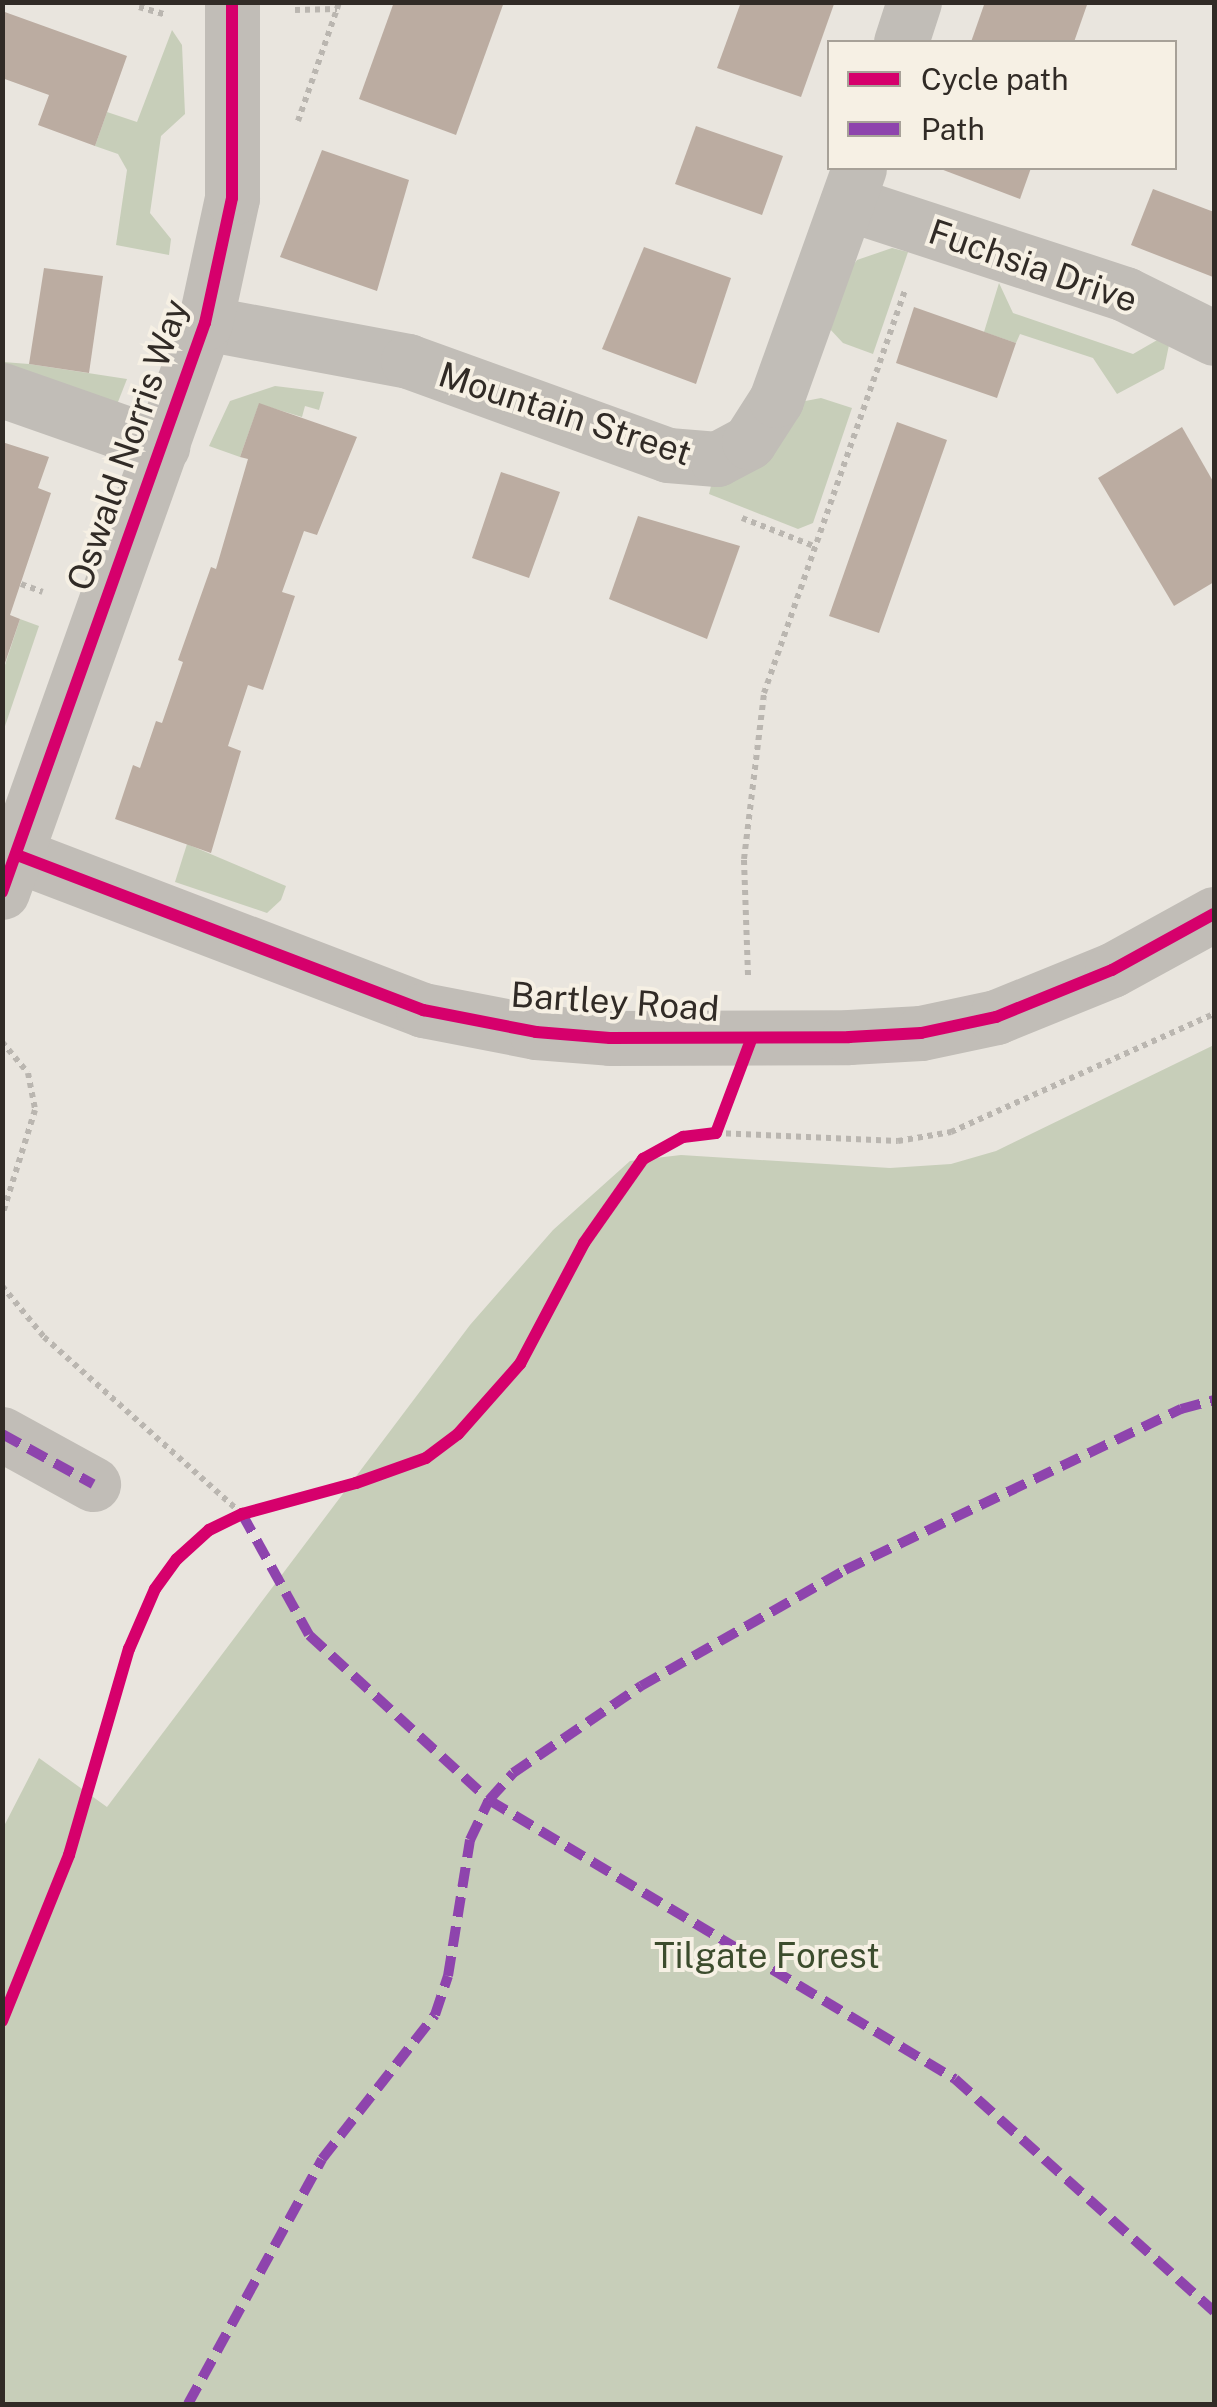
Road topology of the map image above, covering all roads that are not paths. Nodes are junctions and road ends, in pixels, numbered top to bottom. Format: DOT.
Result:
graph roads {
  1 [pos="232,2"];
  2 [pos="914,2"];
  3 [pos="902,40"];
  4 [pos="853,185"];
  5 [pos="205,323"];
  6 [pos="1214,338"];
  7 [pos="2,390"];
  8 [pos="162,446"];
  9 [pos="10,874"];
  10 [pos="1214,914"];
  11 [pos="2,1434"];
  12 [pos="93,1484"];
  1 -- 5 [label="street, Oswald Norris Way"];
  2 -- 3 [label="street"];
  4 -- 5 [label="street, Mountain Street"];
  4 -- 6 [label="street, Fuchsia Drive"];
  5 -- 8 [label="street, Oswald Norris Way"];
  7 -- 8 [label="street"];
  8 -- 9 [label="street, Oswald Norris Way"];
  9 -- 10 [label="street, Bartley Road"];
  11 -- 12 [label="street"];
}
